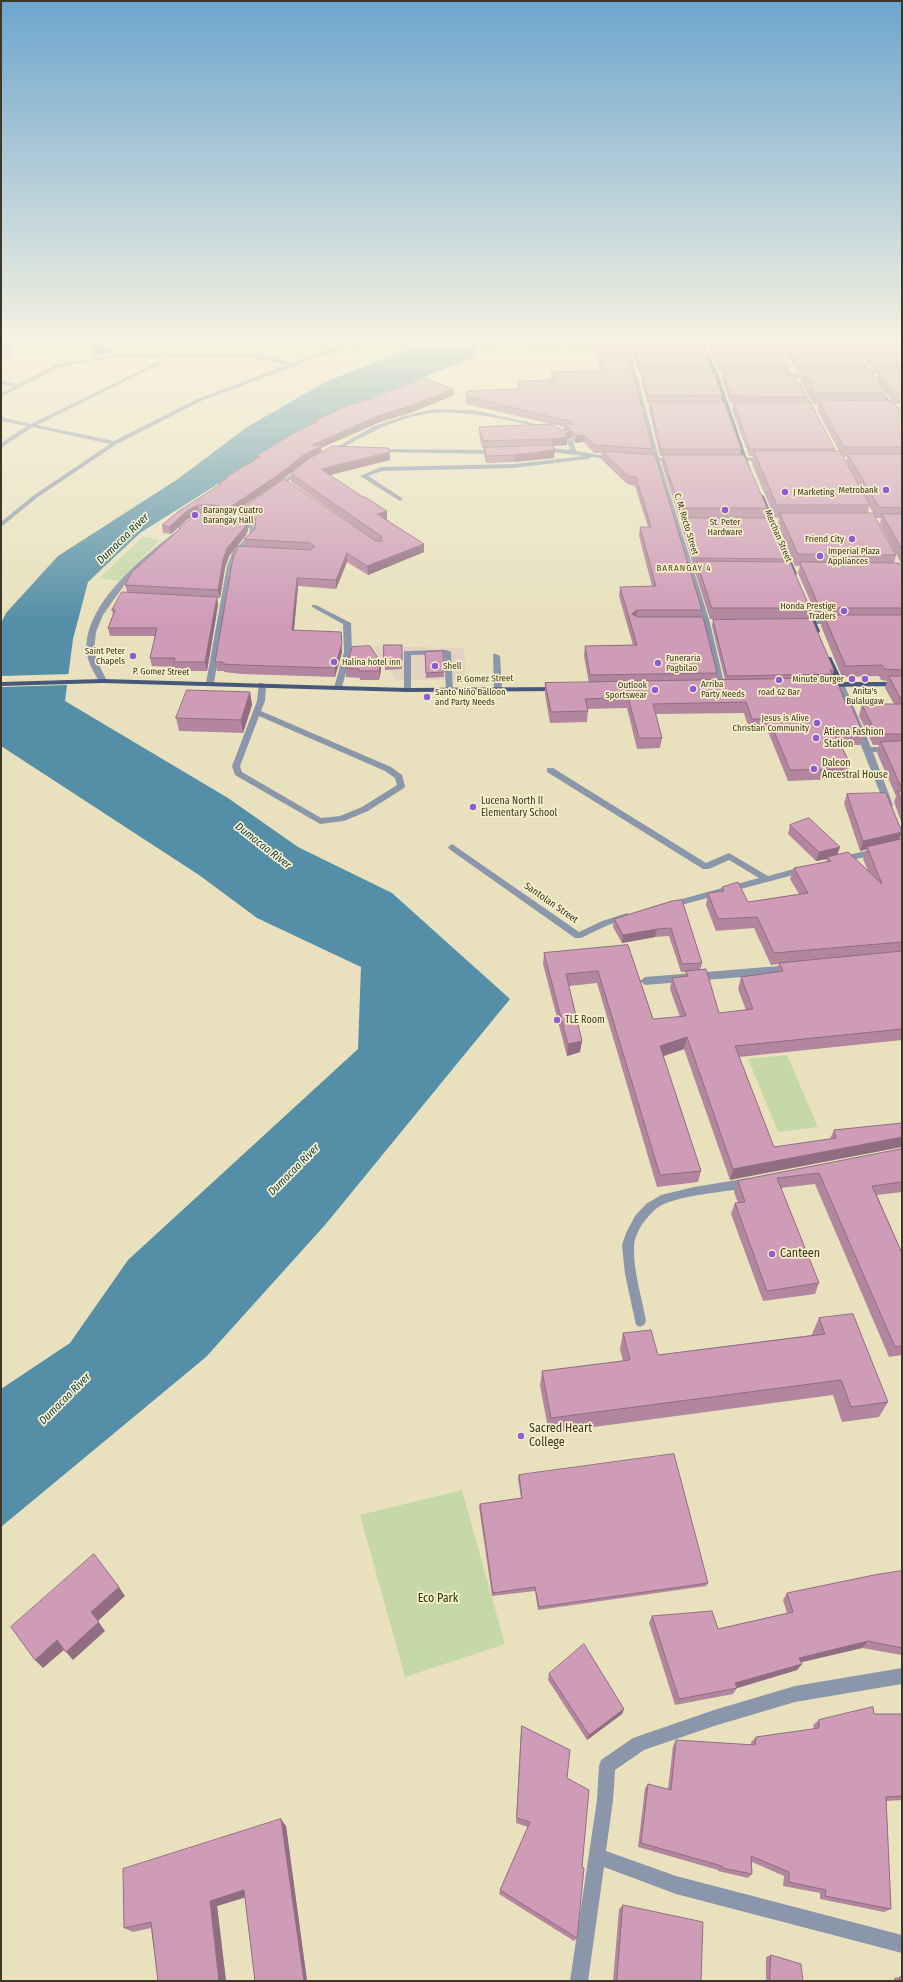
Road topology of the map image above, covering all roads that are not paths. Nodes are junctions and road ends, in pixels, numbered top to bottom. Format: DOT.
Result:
graph roads {
  1 [pos="17,435"];
  2 [pos="81,435"];
  3 [pos="130,435"];
  4 [pos="361,435"];
  5 [pos="651,435"];
  6 [pos="737,435"];
  7 [pos="570,441"];
  8 [pos="115,443"];
  9 [pos="1,446"];
  10 [pos="337,450"];
  11 [pos="352,450"];
  12 [pos="536,450"];
  13 [pos="374,451"];
  14 [pos="507,451"];
  15 [pos="574,452"];
  16 [pos="324,456"];
  17 [pos="592,456"];
  18 [pos="621,458"];
  19 [pos="635,459"];
  20 [pos="730,459"];
  21 [pos="745,459"];
  22 [pos="657,460"];
  23 [pos="686,460"];
  24 [pos="777,460"];
  25 [pos="306,465"];
  26 [pos="751,473"];
  27 [pos="285,482"];
  28 [pos="292,486"];
  29 [pos="757,487"];
  30 [pos="267,494"];
  31 [pos="400,499"];
  32 [pos="224,518"];
  33 [pos="677,521"];
  34 [pos="685,521"];
  35 [pos="764,521"];
  36 [pos="772,521"];
  37 [pos="780,521"];
  38 [pos="1,525"];
  39 [pos="184,528"];
  40 [pos="690,568"];
  41 [pos="698,568"];
  42 [pos="784,568"];
  43 [pos="792,568"];
  44 [pos="799,568"];
  45 [pos="797,582"];
  46 [pos="802,595"];
  47 [pos="314,606"];
  48 [pos="797,622"];
  49 [pos="812,622"];
  50 [pos="842,622"];
  51 [pos="818,636"];
  52 [pos="824,650"];
  53 [pos="496,656"];
  54 [pos="103,681"];
  55 [pos="210,683"];
  56 [pos="1,684"];
  57 [pos="840,684"];
  58 [pos="902,684"];
  59 [pos="262,685"];
  60 [pos="816,685"];
  61 [pos="721,687"];
  62 [pos="338,688"];
  63 [pos="498,689"];
  64 [pos="565,689"];
  65 [pos="407,690"];
  66 [pos="450,690"];
  67 [pos="257,712"];
  68 [pos="902,749"];
  69 [pos="868,750"];
  70 [pos="550,770"];
  71 [pos="892,813"];
  72 [pos="902,845"];
  73 [pos="452,847"];
  74 [pos="833,862"];
  75 [pos="818,865"];
  76 [pos="765,878"];
  77 [pos="662,907"];
  78 [pos="639,913"];
  79 [pos="799,968"];
  80 [pos="644,981"];
  81 [pos="760,1182"];
  82 [pos="640,1321"];
  83 [pos="902,1676"];
  84 [pos="597,1856"];
  85 [pos="902,1944"];
  86 [pos="579,1981"];
  1 -- 9 [label="street"];
  2 -- 8 [label="street"];
  3 -- 8 [label="street"];
  4 -- 10 [label="street"];
  5 -- 22 [label="street, C. M. Recto Street"];
  6 -- 21 [label="main road"];
  7 -- 15 [label="street"];
  8 -- 38 [label="street"];
  10 -- 11 [label="street"];
  10 -- 16 [label="street"];
  12 -- 15 [label="street"];
  13 -- 14 [label="street"];
  15 -- 17 [label="street"];
  17 -- 18 [label="street"];
  17 -- 31 [label="street"];
  19 -- 22 [label="street"];
  20 -- 21 [label="street"];
  21 -- 24 [label="street"];
  21 -- 26 [label="main road"];
  22 -- 23 [label="street"];
  22 -- 33 [label="street, C. M. Recto Street"];
  25 -- 27 [label="street"];
  27 -- 28 [label="street"];
  27 -- 30 [label="street"];
  29 -- 36 [label="main road, Merchan Street"];
  32 -- 55 [label="street"];
  33 -- 34 [label="street"];
  33 -- 40 [label="street, C. M. Recto Street"];
  35 -- 36 [label="street"];
  36 -- 37 [label="street"];
  36 -- 43 [label="main road, Merchan Street"];
  39 -- 54 [label="street"];
  40 -- 41 [label="street"];
  40 -- 61 [label="street, C. M. Recto Street"];
  42 -- 43 [label="street"];
  43 -- 44 [label="street"];
  43 -- 45 [label="main road, Merchan Street"];
  46 -- 49 [label="main road"];
  47 -- 62 [label="street"];
  48 -- 49 [label="street"];
  49 -- 50 [label="street"];
  49 -- 51 [label="main road"];
  52 -- 57 [label="main road"];
  53 -- 63 [label="street"];
  54 -- 55 [label="main road, P. Gomez Street"];
  54 -- 56 [label="main road, P. Gomez Street"];
  55 -- 59 [label="main road, P. Gomez Street"];
  57 -- 58 [label="main road"];
  57 -- 60 [label="main road"];
  57 -- 69 [label="street"];
  59 -- 62 [label="main road, P. Gomez Street"];
  59 -- 67 [label="street"];
  62 -- 65 [label="main road, P. Gomez Street"];
  63 -- 64 [label="main road, P. Gomez Street"];
  63 -- 66 [label="main road, P. Gomez Street"];
  65 -- 66 [label="main road, P. Gomez Street"];
  65 -- 66 [label="street"];
  67 -- 67 [label="street"];
  68 -- 69 [label="street"];
  69 -- 71 [label="street"];
  70 -- 76 [label="street"];
  72 -- 74 [label="street"];
  73 -- 78 [label="street, Santolan Street"];
  75 -- 76 [label="street"];
  76 -- 77 [label="street"];
  79 -- 80 [label="street"];
  81 -- 82 [label="street"];
  83 -- 84 [label="street"];
  84 -- 85 [label="street"];
  84 -- 86 [label="street"];
}
